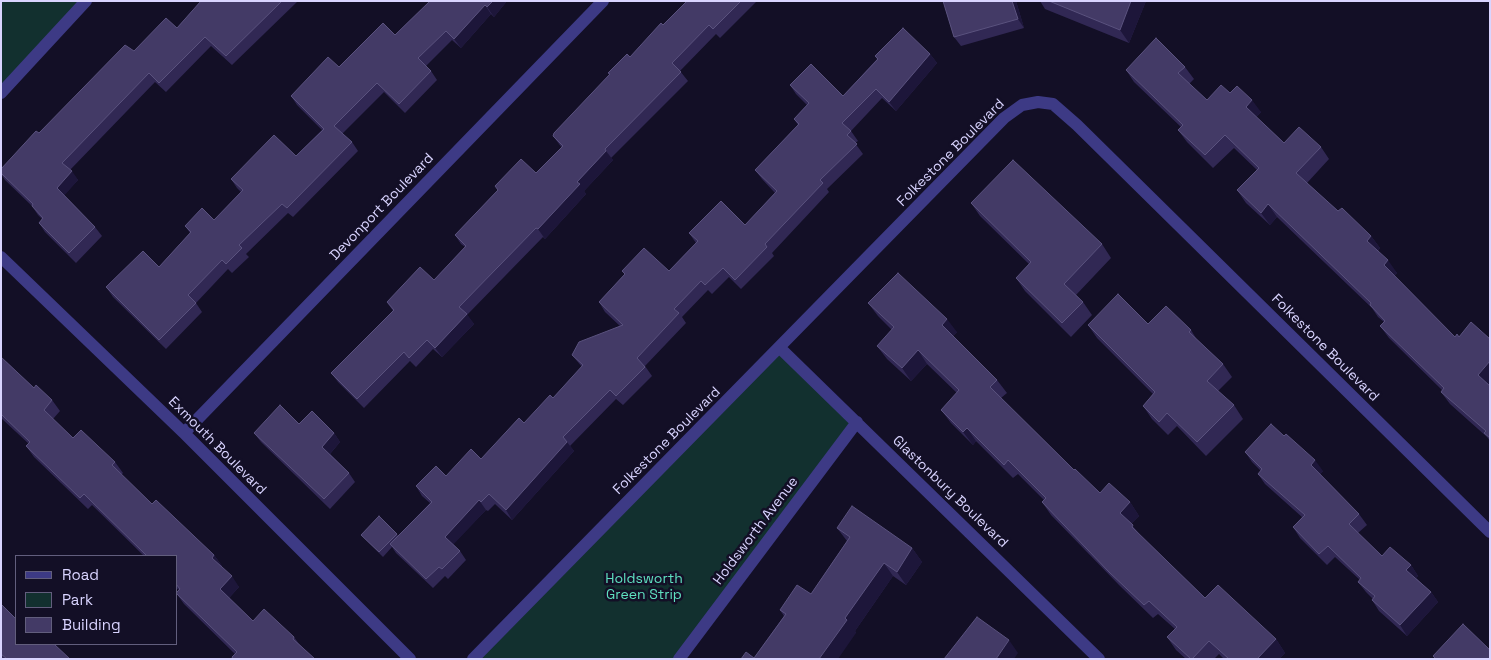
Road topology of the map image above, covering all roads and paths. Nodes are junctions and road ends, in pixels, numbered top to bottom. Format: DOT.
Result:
graph roads {
  1 [pos="86,1"];
  2 [pos="603,1"];
  3 [pos="1,93"];
  4 [pos="1,257"];
  5 [pos="780,348"];
  6 [pos="857,422"];
  7 [pos="184,433"];
  8 [pos="1490,532"];
  9 [pos="410,659"];
  10 [pos="473,659"];
  11 [pos="679,659"];
  12 [pos="1099,659"];
  1 -- 3 [label="street"];
  2 -- 7 [label="street, Devonport Boulevard"];
  4 -- 7 [label="street, Exmouth Boulevard"];
  5 -- 6 [label="street, Glastonbury Boulevard"];
  5 -- 8 [label="street, Folkestone Boulevard"];
  5 -- 10 [label="street, Folkestone Boulevard"];
  6 -- 11 [label="street, Holdsworth Avenue"];
  6 -- 12 [label="street, Glastonbury Boulevard"];
  7 -- 9 [label="street, Exmouth Boulevard"];
}
